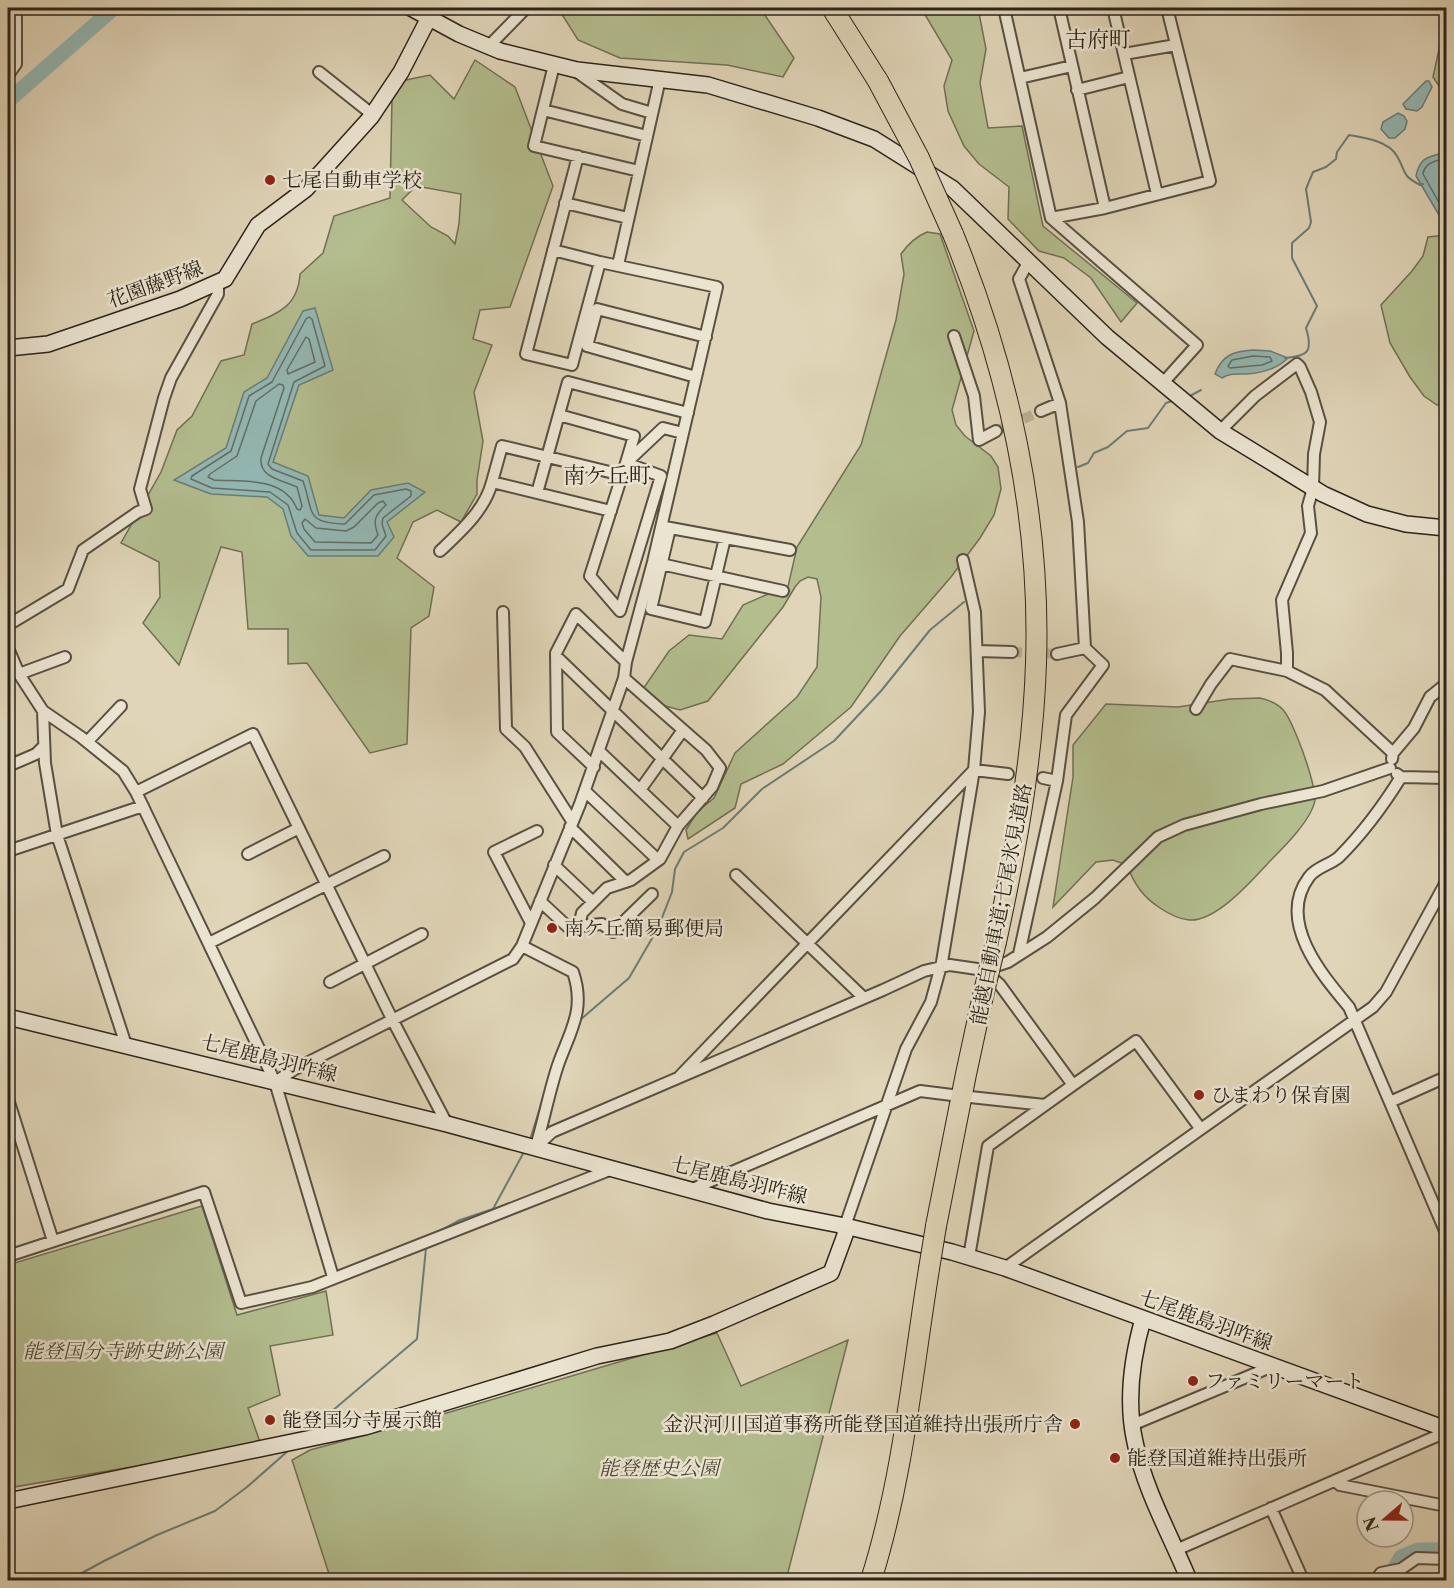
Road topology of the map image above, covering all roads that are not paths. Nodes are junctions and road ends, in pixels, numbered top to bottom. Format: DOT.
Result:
graph roads {
  1 [pos="16,8"];
  2 [pos="411,8"];
  3 [pos="526,8"];
  4 [pos="832,8"];
  5 [pos="1004,8"];
  6 [pos="1059,8"];
  7 [pos="1113,8"];
  8 [pos="1167,8"];
  9 [pos="431,12"];
  10 [pos="1176,45"];
  11 [pos="489,46"];
  12 [pos="1124,54"];
  13 [pos="554,65"];
  14 [pos="1072,66"];
  15 [pos="573,69"];
  16 [pos="319,72"];
  17 [pos="8,75"];
  18 [pos="1129,77"];
  19 [pos="1020,78"];
  20 [pos="660,79"];
  21 [pos="1077,90"];
  22 [pos="543,110"];
  23 [pos="652,113"];
  24 [pos="373,115"];
  25 [pos="647,136"];
  26 [pos="578,156"];
  27 [pos="639,171"];
  28 [pos="1157,194"];
  29 [pos="565,203"];
  30 [pos="1106,208"];
  31 [pos="628,218"];
  32 [pos="1051,218"];
  33 [pos="553,250"];
  34 [pos="1029,261"];
  35 [pos="600,262"];
  36 [pos="618,265"];
  37 [pos="218,283"];
  38 [pos="954,336"];
  39 [pos="706,337"];
  40 [pos="8,348"];
  41 [pos="696,377"];
  42 [pos="1162,384"];
  43 [pos="1060,403"];
  44 [pos="1041,411"];
  45 [pos="688,413"];
  46 [pos="559,415"];
  47 [pos="996,431"];
  48 [pos="1220,431"];
  49 [pos="683,434"];
  50 [pos="634,435"];
  51 [pos="650,440"];
  52 [pos="548,456"];
  53 [pos="626,463"];
  54 [pos="622,475"];
  55 [pos="492,482"];
  56 [pos="1313,488"];
  57 [pos="537,494"];
  58 [pos="611,511"];
  59 [pos="666,527"];
  60 [pos="1446,528"];
  61 [pos="725,538"];
  62 [pos="790,550"];
  63 [pos="440,551"];
  64 [pos="963,560"];
  65 [pos="661,564"];
  66 [pos="716,576"];
  67 [pos="783,591"];
  68 [pos="503,612"];
  69 [pos="8,625"];
  70 [pos="8,648"];
  71 [pos="1084,648"];
  72 [pos="978,651"];
  73 [pos="1012,652"];
  74 [pos="1057,654"];
  75 [pos="556,656"];
  76 [pos="64,657"];
  77 [pos="626,662"];
  78 [pos="1287,671"];
  79 [pos="19,674"];
  80 [pos="624,678"];
  81 [pos="1446,684"];
  82 [pos="121,706"];
  83 [pos="1196,709"];
  84 [pos="613,710"];
  85 [pos="43,711"];
  86 [pos="683,730"];
  87 [pos="87,742"];
  88 [pos="44,746"];
  89 [pos="599,751"];
  90 [pos="1393,753"];
  91 [pos="662,758"];
  92 [pos="8,766"];
  93 [pos="594,767"];
  94 [pos="1390,768"];
  95 [pos="974,770"];
  96 [pos="1008,774"];
  97 [pos="1401,777"];
  98 [pos="1043,778"];
  99 [pos="1446,778"];
  100 [pos="1057,781"];
  101 [pos="640,790"];
  102 [pos="585,791"];
  103 [pos="136,792"];
  104 [pos="703,798"];
  105 [pos="143,806"];
  106 [pos="571,824"];
  107 [pos="678,826"];
  108 [pos="299,828"];
  109 [pos="537,831"];
  110 [pos="57,835"];
  111 [pos="8,851"];
  112 [pos="248,854"];
  113 [pos="384,856"];
  114 [pos="658,860"];
  115 [pos="554,865"];
  116 [pos="736,875"];
  117 [pos="626,882"];
  118 [pos="1446,882"];
  119 [pos="326,885"];
  120 [pos="652,894"];
  121 [pos="540,901"];
  122 [pos="593,902"];
  123 [pos="531,923"];
  124 [pos="579,926"];
  125 [pos="422,934"];
  126 [pos="209,944"];
  127 [pos="806,944"];
  128 [pos="522,946"];
  129 [pos="1019,954"];
  130 [pos="365,963"];
  131 [pos="941,967"];
  132 [pos="984,970"];
  133 [pos="330,982"];
  134 [pos="864,998"];
  135 [pos="8,1017"];
  136 [pos="392,1020"];
  137 [pos="1356,1021"];
  138 [pos="126,1045"];
  139 [pos="1446,1077"];
  140 [pos="678,1078"];
  141 [pos="275,1082"];
  142 [pos="1073,1085"];
  143 [pos="952,1095"];
  144 [pos="970,1096"];
  145 [pos="8,1099"];
  146 [pos="1390,1102"];
  147 [pos="887,1105"];
  148 [pos="1045,1105"];
  149 [pos="447,1124"];
  150 [pos="1200,1128"];
  151 [pos="530,1147"];
  152 [pos="612,1169"];
  153 [pos="690,1190"];
  154 [pos="846,1226"];
  155 [pos="1446,1233"];
  156 [pos="53,1241"];
  157 [pos="8,1256"];
  158 [pos="969,1257"];
  159 [pos="1005,1268"];
  160 [pos="333,1277"];
  161 [pos="1143,1319"];
  162 [pos="1273,1366"];
  163 [pos="1132,1425"];
  164 [pos="1446,1431"];
  165 [pos="1335,1480"];
  166 [pos="8,1501"];
  167 [pos="1446,1506"];
  168 [pos="1271,1508"];
  169 [pos="1176,1550"];
  170 [pos="1446,1559"];
  171 [pos="871,1581"];
  172 [pos="1189,1581"];
  173 [pos="1303,1581"];
  174 [pos="1376,1581"];
  1 -- 17 [label="street"];
  2 -- 9 [label="street"];
  3 -- 11 [label="street"];
  4 -- 171 [label="highway, 能越自動車道;七尾氷見道路, bridge"];
  5 -- 19 [label="street"];
  6 -- 14 [label="street"];
  7 -- 12 [label="street"];
  8 -- 10 [label="street"];
  9 -- 11 [label="street"];
  9 -- 24 [label="street, 花園藤野線"];
  10 -- 12 [label="street"];
  10 -- 28 [label="street"];
  11 -- 13 [label="street"];
  12 -- 18 [label="street"];
  13 -- 15 [label="street"];
  13 -- 22 [label="street"];
  14 -- 19 [label="street"];
  14 -- 21 [label="street"];
  15 -- 20 [label="street"];
  15 -- 23 [label="street"];
  16 -- 24 [label="street"];
  18 -- 21 [label="street"];
  18 -- 28 [label="street"];
  19 -- 32 [label="street"];
  20 -- 23 [label="street"];
  20 -- 34 [label="street"];
  21 -- 30 [label="street"];
  22 -- 25 [label="street"];
  22 -- 26 [label="street"];
  23 -- 25 [label="street"];
  24 -- 37 [label="street, 花園藤野線"];
  25 -- 27 [label="street"];
  26 -- 27 [label="street"];
  26 -- 29 [label="street"];
  27 -- 31 [label="street"];
  28 -- 30 [label="street"];
  29 -- 31 [label="street"];
  29 -- 33 [label="street"];
  30 -- 32 [label="street"];
  31 -- 36 [label="street"];
  32 -- 42 [label="street"];
  33 -- 35 [label="street"];
  33 -- 35 [label="street"];
  34 -- 42 [label="street"];
  34 -- 43 [label="street"];
  35 -- 36 [label="street"];
  36 -- 39 [label="street"];
  37 -- 40 [label="street, 花園藤野線"];
  37 -- 69 [label="street"];
  38 -- 47 [label="street"];
  39 -- 41 [label="street"];
  39 -- 41 [label="street"];
  41 -- 45 [label="street"];
  42 -- 48 [label="street"];
  43 -- 44 [label="street"];
  43 -- 71 [label="street"];
  45 -- 46 [label="street"];
  45 -- 49 [label="street"];
  46 -- 50 [label="street"];
  46 -- 52 [label="street"];
  48 -- 56 [label="street"];
  48 -- 56 [label="street"];
  49 -- 51 [label="street"];
  49 -- 59 [label="street"];
  50 -- 51 [label="street"];
  50 -- 53 [label="street"];
  51 -- 53 [label="street"];
  52 -- 54 [label="street"];
  52 -- 55 [label="street"];
  52 -- 57 [label="street"];
  53 -- 54 [label="street"];
  53 -- 58 [label="street"];
  54 -- 58 [label="street"];
  55 -- 57 [label="street"];
  55 -- 63 [label="street"];
  56 -- 60 [label="street"];
  56 -- 78 [label="street"];
  57 -- 58 [label="street"];
  59 -- 61 [label="street"];
  59 -- 65 [label="street"];
  59 -- 77 [label="street"];
  61 -- 62 [label="street"];
  61 -- 66 [label="street"];
  64 -- 72 [label="street"];
  65 -- 66 [label="street"];
  65 -- 66 [label="street"];
  66 -- 67 [label="street"];
  68 -- 106 [label="street"];
  70 -- 79 [label="street"];
  71 -- 74 [label="street"];
  71 -- 100 [label="street"];
  72 -- 73 [label="street"];
  72 -- 95 [label="street"];
  75 -- 77 [label="street"];
  75 -- 84 [label="street"];
  75 -- 93 [label="street"];
  76 -- 79 [label="street"];
  77 -- 80 [label="street"];
  78 -- 83 [label="street"];
  78 -- 90 [label="street"];
  79 -- 85 [label="street"];
  80 -- 84 [label="street"];
  80 -- 86 [label="street"];
  81 -- 90 [label="street"];
  82 -- 87 [label="street"];
  84 -- 89 [label="street"];
  84 -- 91 [label="street"];
  85 -- 87 [label="street"];
  85 -- 88 [label="street"];
  86 -- 91 [label="street"];
  86 -- 104 [label="street"];
  87 -- 103 [label="street"];
  88 -- 92 [label="street"];
  88 -- 110 [label="street"];
  89 -- 93 [label="street"];
  89 -- 101 [label="street"];
  90 -- 94 [label="street"];
  91 -- 101 [label="street"];
  91 -- 104 [label="street"];
  93 -- 102 [label="street"];
  94 -- 97 [label="street"];
  94 -- 129 [label="street"];
  95 -- 96 [label="street"];
  95 -- 127 [label="street"];
  95 -- 131 [label="street"];
  97 -- 99 [label="street"];
  97 -- 137 [label="street"];
  98 -- 100 [label="street"];
  100 -- 129 [label="street"];
  101 -- 107 [label="street"];
  102 -- 106 [label="street"];
  102 -- 114 [label="street"];
  103 -- 105 [label="street"];
  103 -- 108 [label="street"];
  104 -- 107 [label="street"];
  105 -- 110 [label="street"];
  105 -- 126 [label="street"];
  106 -- 115 [label="street"];
  106 -- 117 [label="street"];
  107 -- 114 [label="street"];
  108 -- 112 [label="street"];
  108 -- 119 [label="street"];
  109 -- 123 [label="street"];
  110 -- 111 [label="street"];
  110 -- 138 [label="street"];
  113 -- 119 [label="street"];
  114 -- 117 [label="street"];
  115 -- 121 [label="street"];
  115 -- 122 [label="street"];
  116 -- 127 [label="street"];
  117 -- 122 [label="street"];
  118 -- 137 [label="street"];
  119 -- 126 [label="street"];
  119 -- 130 [label="street"];
  120 -- 124 [label="street"];
  121 -- 123 [label="street"];
  121 -- 124 [label="street"];
  122 -- 124 [label="street"];
  123 -- 128 [label="street"];
  125 -- 130 [label="street"];
  126 -- 141 [label="street"];
  127 -- 134 [label="street"];
  127 -- 140 [label="street"];
  128 -- 136 [label="street"];
  128 -- 151 [label="street"];
  129 -- 132 [label="street"];
  130 -- 133 [label="street"];
  130 -- 136 [label="street"];
  131 -- 132 [label="street"];
  131 -- 134 [label="street"];
  131 -- 147 [label="street"];
  132 -- 142 [label="street"];
  134 -- 140 [label="street"];
  135 -- 138 [label="street, 七尾鹿島羽咋線"];
  136 -- 141 [label="street"];
  136 -- 149 [label="street"];
  137 -- 146 [label="street"];
  137 -- 150 [label="street"];
  138 -- 141 [label="street, 七尾鹿島羽咋線"];
  139 -- 146 [label="street"];
  140 -- 151 [label="street"];
  141 -- 149 [label="street, 七尾鹿島羽咋線"];
  141 -- 160 [label="street"];
  142 -- 148 [label="street"];
  142 -- 150 [label="street"];
  143 -- 147 [label="street"];
  144 -- 148 [label="street"];
  145 -- 156 [label="street"];
  146 -- 155 [label="street"];
  147 -- 153 [label="street"];
  147 -- 154 [label="street"];
  148 -- 158 [label="street"];
  149 -- 151 [label="street, 七尾鹿島羽咋線"];
  150 -- 159 [label="street"];
  151 -- 152 [label="street, 七尾鹿島羽咋線"];
  152 -- 153 [label="street, 七尾鹿島羽咋線"];
  152 -- 160 [label="street"];
  153 -- 154 [label="street, 七尾鹿島羽咋線"];
  154 -- 158 [label="street, 七尾鹿島羽咋線"];
  154 -- 166 [label="street"];
  156 -- 157 [label="street"];
  156 -- 160 [label="street"];
  158 -- 159 [label="street, 七尾鹿島羽咋線"];
  159 -- 161 [label="street, 七尾鹿島羽咋線"];
  161 -- 162 [label="street, 七尾鹿島羽咋線"];
  161 -- 163 [label="street"];
  162 -- 163 [label="street"];
  162 -- 164 [label="street, 七尾鹿島羽咋線"];
  163 -- 169 [label="street"];
  164 -- 165 [label="street"];
  165 -- 167 [label="street"];
  165 -- 168 [label="street"];
  168 -- 169 [label="street"];
  168 -- 173 [label="street"];
  169 -- 172 [label="street"];
  170 -- 174 [label="street"];
}
